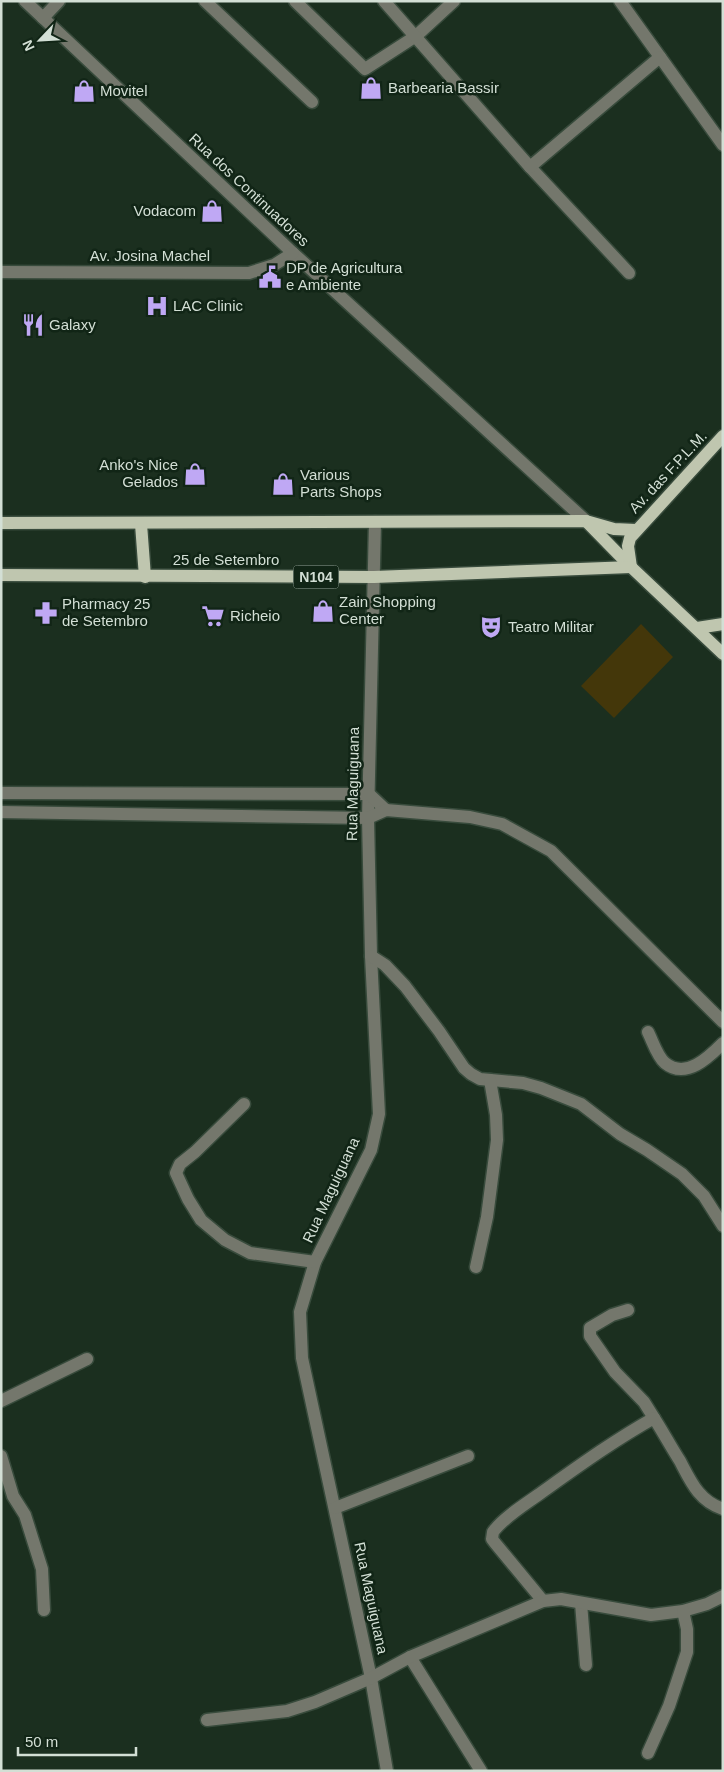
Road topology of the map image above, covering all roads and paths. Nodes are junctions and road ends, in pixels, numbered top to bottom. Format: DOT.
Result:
graph roads {
  1 [pos="25,1"];
  2 [pos="59,1"];
  3 [pos="205,1"];
  4 [pos="295,1"];
  5 [pos="384,1"];
  6 [pos="454,1"];
  7 [pos="620,1"];
  8 [pos="43,18"];
  9 [pos="416,36"];
  10 [pos="660,57"];
  11 [pos="312,102"];
  12 [pos="723,145"];
  13 [pos="530,167"];
  14 [pos="293,254"];
  15 [pos="1,272"];
  16 [pos="629,273"];
  17 [pos="723,436"];
  18 [pos="586,521"];
  19 [pos="375,522"];
  20 [pos="1,523"];
  21 [pos="141,524"];
  22 [pos="636,530"];
  23 [pos="631,567"];
  24 [pos="1,574"];
  25 [pos="145,577"];
  26 [pos="374,577"];
  27 [pos="723,624"];
  28 [pos="697,628"];
  29 [pos="723,654"];
  30 [pos="1,793"];
  31 [pos="369,794"];
  32 [pos="386,810"];
  33 [pos="1,812"];
  34 [pos="368,818"];
  35 [pos="371,956"];
  36 [pos="723,1022"];
  37 [pos="648,1032"];
  38 [pos="723,1043"];
  39 [pos="490,1080"];
  40 [pos="244,1104"];
  41 [pos="723,1226"];
  42 [pos="315,1262"];
  43 [pos="476,1267"];
  44 [pos="628,1310"];
  45 [pos="87,1359"];
  46 [pos="1,1401"];
  47 [pos="654,1418"];
  48 [pos="1,1456"];
  49 [pos="468,1456"];
  50 [pos="335,1508"];
  51 [pos="723,1508"];
  52 [pos="723,1596"];
  53 [pos="544,1600"];
  54 [pos="581,1603"];
  55 [pos="44,1610"];
  56 [pos="683,1611"];
  57 [pos="410,1657"];
  58 [pos="586,1665"];
  59 [pos="371,1678"];
  60 [pos="207,1720"];
  61 [pos="648,1753"];
  62 [pos="387,1771"];
  63 [pos="481,1771"];
  1 -- 8 [label="street, Rua dos Continuadores"];
  2 -- 8 [label="street"];
  3 -- 11 [label="street"];
  4 -- 9 [label="street"];
  5 -- 9 [label="street"];
  6 -- 9 [label="street"];
  7 -- 10 [label="street"];
  8 -- 14 [label="street, Rua dos Continuadores"];
  9 -- 13 [label="street"];
  10 -- 12 [label="street"];
  10 -- 13 [label="street"];
  13 -- 16 [label="street"];
  14 -- 15 [label="street, Av. Josina Machel"];
  14 -- 18 [label="street, Rua dos Continuadores"];
  17 -- 22 [label="main road, Av. das F.P.L.M."];
  18 -- 19 [label="main road"];
  18 -- 22 [label="main road"];
  18 -- 23 [label="main road"];
  19 -- 21 [label="main road"];
  19 -- 26 [label="street, Rua Maguiguana"];
  20 -- 21 [label="main road"];
  21 -- 25 [label="main road"];
  22 -- 23 [label="main road"];
  23 -- 26 [label="main road, 25 de Setembro / N104"];
  23 -- 28 [label="main road"];
  24 -- 25 [label="main road, 25 de Setembro / N104"];
  25 -- 26 [label="main road, 25 de Setembro / N104"];
  26 -- 31 [label="street, Rua Maguiguana"];
  27 -- 28 [label="main road"];
  28 -- 29 [label="main road"];
  30 -- 31 [label="street"];
  31 -- 32 [label="street"];
  31 -- 34 [label="street, Rua Maguiguana"];
  32 -- 34 [label="street"];
  32 -- 36 [label="street"];
  33 -- 34 [label="street"];
  34 -- 35 [label="street, Rua Maguiguana"];
  35 -- 39 [label="street"];
  35 -- 42 [label="street, Rua Maguiguana"];
  37 -- 38 [label="street"];
  39 -- 41 [label="street"];
  39 -- 43 [label="street"];
  40 -- 42 [label="street"];
  42 -- 50 [label="street, Rua Maguiguana"];
  44 -- 47 [label="street"];
  45 -- 46 [label="street"];
  47 -- 51 [label="street"];
  47 -- 53 [label="street"];
  48 -- 55 [label="street"];
  49 -- 50 [label="street"];
  50 -- 59 [label="street, Rua Maguiguana"];
  52 -- 56 [label="street"];
  53 -- 54 [label="street"];
  53 -- 57 [label="street"];
  54 -- 56 [label="street"];
  54 -- 58 [label="street"];
  56 -- 61 [label="street"];
  57 -- 59 [label="street"];
  57 -- 63 [label="street"];
  59 -- 60 [label="street"];
  59 -- 62 [label="street, Rua Maguiguana"];
}
